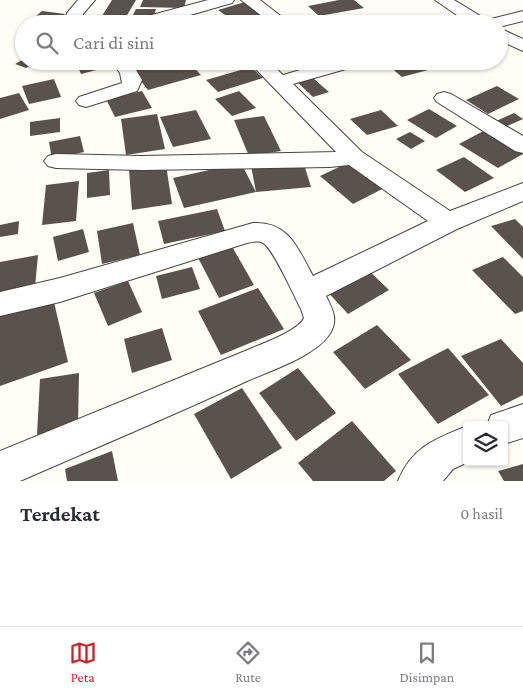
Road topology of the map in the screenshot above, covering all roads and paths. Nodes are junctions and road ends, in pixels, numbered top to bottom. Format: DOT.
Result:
graph roads {
  1 [pos="87,0"];
  2 [pos="226,0"];
  3 [pos="249,0"];
  4 [pos="443,0"];
  5 [pos="206,9"];
  6 [pos="75,15"];
  7 [pos="179,15"];
  8 [pos="270,15"];
  9 [pos="467,15"];
  10 [pos="523,16"];
  11 [pos="508,20"];
  12 [pos="508,38"];
  13 [pos="523,46"];
  14 [pos="128,70"];
  15 [pos="266,70"];
  16 [pos="318,70"];
  17 [pos="279,82"];
  18 [pos="444,98"];
  19 [pos="86,101"];
  20 [pos="523,146"];
  21 [pos="354,157"];
  22 [pos="56,161"];
  23 [pos="523,192"];
  24 [pos="448,222"];
  25 [pos="307,292"];
  26 [pos="0,304"];
  27 [pos="523,421"];
  28 [pos="508,426"];
  29 [pos="463,446"];
  30 [pos="0,470"];
  31 [pos="417,481"];
  1 -- 6 [label="street"];
  2 -- 5 [label="street"];
  3 -- 8 [label="street"];
  4 -- 9 [label="street"];
  5 -- 7 [label="street"];
  10 -- 11 [label="street"];
  12 -- 13 [label="street"];
  14 -- 19 [label="street"];
  15 -- 17 [label="street"];
  16 -- 17 [label="street"];
  17 -- 21 [label="street"];
  18 -- 20 [label="street"];
  21 -- 22 [label="street"];
  21 -- 24 [label="street"];
  23 -- 24 [label="street"];
  24 -- 25 [label="street"];
  25 -- 26 [label="street"];
  25 -- 30 [label="street"];
  27 -- 28 [label="street"];
  29 -- 31 [label="street"];
}
